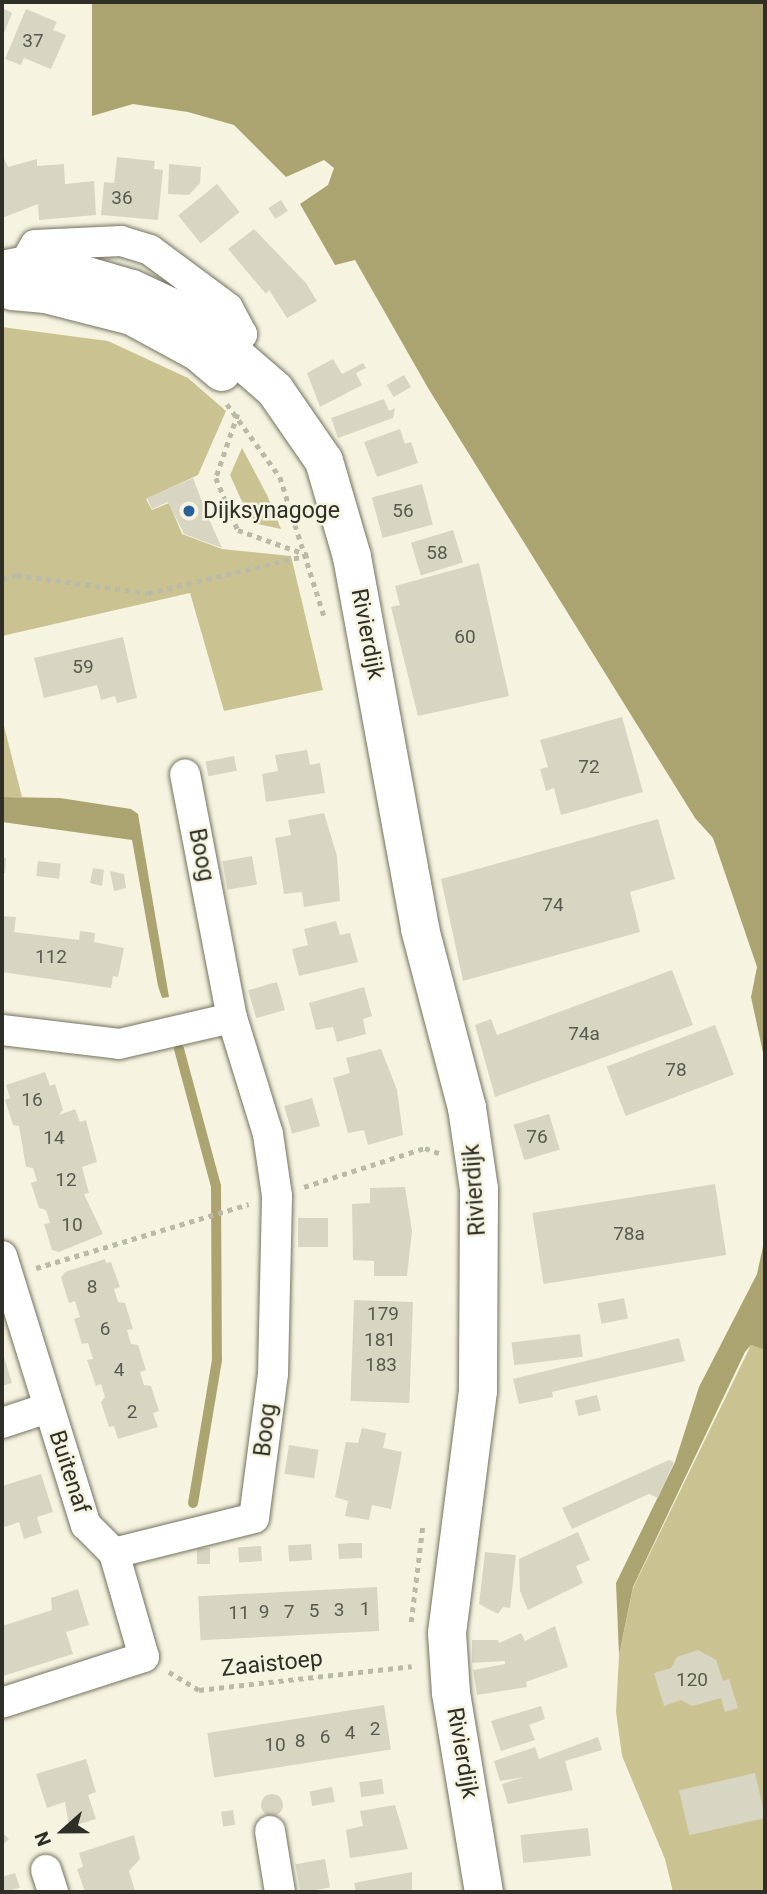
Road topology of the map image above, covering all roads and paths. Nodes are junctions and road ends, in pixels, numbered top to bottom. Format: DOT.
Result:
graph roads {
  1 [pos="12,279"];
  2 [pos="224,371"];
  3 [pos="238,414"];
  4 [pos="309,555"];
  5 [pos="2,579"];
  6 [pos="328,632"];
  7 [pos="185,774"];
  8 [pos="232,1018"];
  9 [pos="2,1030"];
  10 [pos="438,1141"];
  11 [pos="440,1154"];
  12 [pos="441,1167"];
  13 [pos="277,1196"];
  14 [pos="235,1208"];
  15 [pos="5,1266"];
  16 [pos="48,1408"];
  17 [pos="2,1423"];
  18 [pos="425,1510"];
  19 [pos="114,1553"];
  20 [pos="411,1629"];
  21 [pos="411,1654"];
  22 [pos="144,1657"];
  23 [pos="411,1666"];
  24 [pos="414,1679"];
  25 [pos="2,1703"];
  26 [pos="270,1830"];
  27 [pos="280,1892"];
  28 [pos="484,1892"];
  1 -- 2 [label="street, Rivierdijk"];
  1 -- 2 [label="street, Rivierdijk"];
  2 -- 3 [label="path, Rivierdijk"];
  2 -- 28 [label="street, Rivierdijk"];
  3 -- 4 [label="path, Rivierdijk"];
  3 -- 4 [label="path"];
  4 -- 5 [label="path"];
  4 -- 6 [label="path, Rivierdijk"];
  7 -- 8 [label="street, Boog"];
  8 -- 9 [label="street"];
  8 -- 13 [label="street, Boog"];
  10 -- 11 [label="path, Rivierdijk"];
  11 -- 12 [label="path, Rivierdijk"];
  11 -- 13 [label="path"];
  13 -- 19 [label="street, Boog"];
  14 -- 15 [label="path"];
  15 -- 16 [label="street, Buitenaf"];
  16 -- 17 [label="street"];
  16 -- 19 [label="street, Buitenaf"];
  18 -- 20 [label="path"];
  19 -- 22 [label="street, Buitenaf"];
  21 -- 23 [label="path"];
  22 -- 23 [label="path, Zaaistoep"];
  22 -- 25 [label="street"];
  23 -- 24 [label="path"];
  26 -- 27 [label="street"];
}
